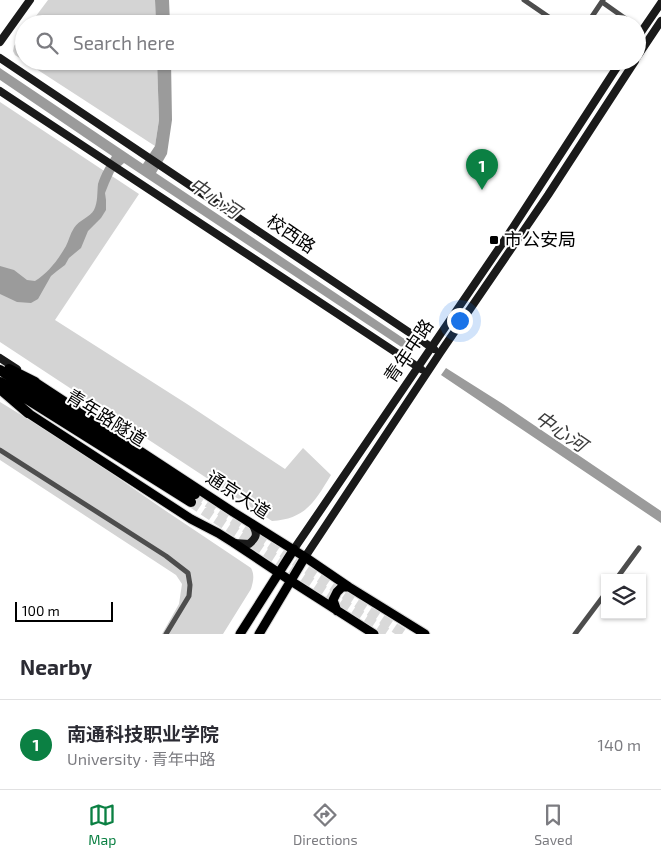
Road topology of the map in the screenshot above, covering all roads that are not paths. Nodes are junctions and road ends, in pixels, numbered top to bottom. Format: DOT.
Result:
graph roads {
  1 [pos="30,0"];
  2 [pos="524,0"];
  3 [pos="603,1"];
  4 [pos="661,3"];
  5 [pos="19,15"];
  6 [pos="546,15"];
  7 [pos="593,15"];
  8 [pos="622,15"];
  9 [pos="15,21"];
  10 [pos="646,21"];
  11 [pos="661,21"];
  12 [pos="0,42"];
  13 [pos="646,44"];
  14 [pos="0,58"];
  15 [pos="15,68"];
  16 [pos="18,70"];
  17 [pos="615,70"];
  18 [pos="629,70"];
  19 [pos="0,91"];
  20 [pos="432,347"];
  21 [pos="440,353"];
  22 [pos="0,358"];
  23 [pos="0,365"];
  24 [pos="418,366"];
  25 [pos="0,370"];
  26 [pos="427,373"];
  27 [pos="0,382"];
  28 [pos="35,382"];
  29 [pos="0,390"];
  30 [pos="0,396"];
  31 [pos="28,414"];
  32 [pos="0,450"];
  33 [pos="252,524"];
  34 [pos="234,542"];
  35 [pos="639,548"];
  36 [pos="294,549"];
  37 [pos="305,557"];
  38 [pos="278,573"];
  39 [pos="620,574"];
  40 [pos="291,581"];
  41 [pos="349,587"];
  42 [pos="601,599"];
  43 [pos="337,611"];
  44 [pos="166,634"];
  45 [pos="240,634"];
  46 [pos="259,634"];
  47 [pos="374,634"];
  48 [pos="424,634"];
  49 [pos="575,634"];
  1 -- 5 [label="main road"];
  2 -- 6 [label="street"];
  3 -- 7 [label="street"];
  3 -- 8 [label="street"];
  4 -- 10 [label="main road"];
  9 -- 12 [label="main road"];
  11 -- 13 [label="main road"];
  14 -- 15 [label="main road, 校西路"];
  16 -- 20 [label="main road, 校西路"];
  17 -- 20 [label="main road, 青年中路"];
  18 -- 21 [label="main road, 青年中路"];
  19 -- 24 [label="main road"];
  20 -- 21 [label="main road, 校西路"];
  20 -- 24 [label="main road, 青年中路"];
  21 -- 26 [label="main road, 青年中路"];
  22 -- 28 [label="main road"];
  23 -- 28 [label="highway"];
  24 -- 26 [label="main road"];
  24 -- 36 [label="main road, 青年中路"];
  25 -- 27 [label="highway, 青年路隧道"];
  26 -- 37 [label="main road, 青年中路"];
  28 -- 33 [label="main road, 通京大道"];
  29 -- 31 [label="highway"];
  30 -- 31 [label="main road"];
  31 -- 34 [label="main road"];
  32 -- 44 [label="street"];
  33 -- 34 [label="main road"];
  33 -- 36 [label="main road, 通京大道"];
  34 -- 38 [label="main road"];
  35 -- 39 [label="street"];
  36 -- 37 [label="main road, 通京大道"];
  36 -- 38 [label="main road, 青年中路"];
  37 -- 40 [label="main road, 青年中路"];
  37 -- 41 [label="main road, 通京大道"];
  38 -- 40 [label="main road"];
  38 -- 45 [label="main road, 青年中路"];
  40 -- 43 [label="main road"];
  40 -- 46 [label="main road, 青年中路"];
  41 -- 43 [label="main road"];
  41 -- 48 [label="main road, 通京大道"];
  42 -- 49 [label="street"];
  43 -- 47 [label="main road"];
}
